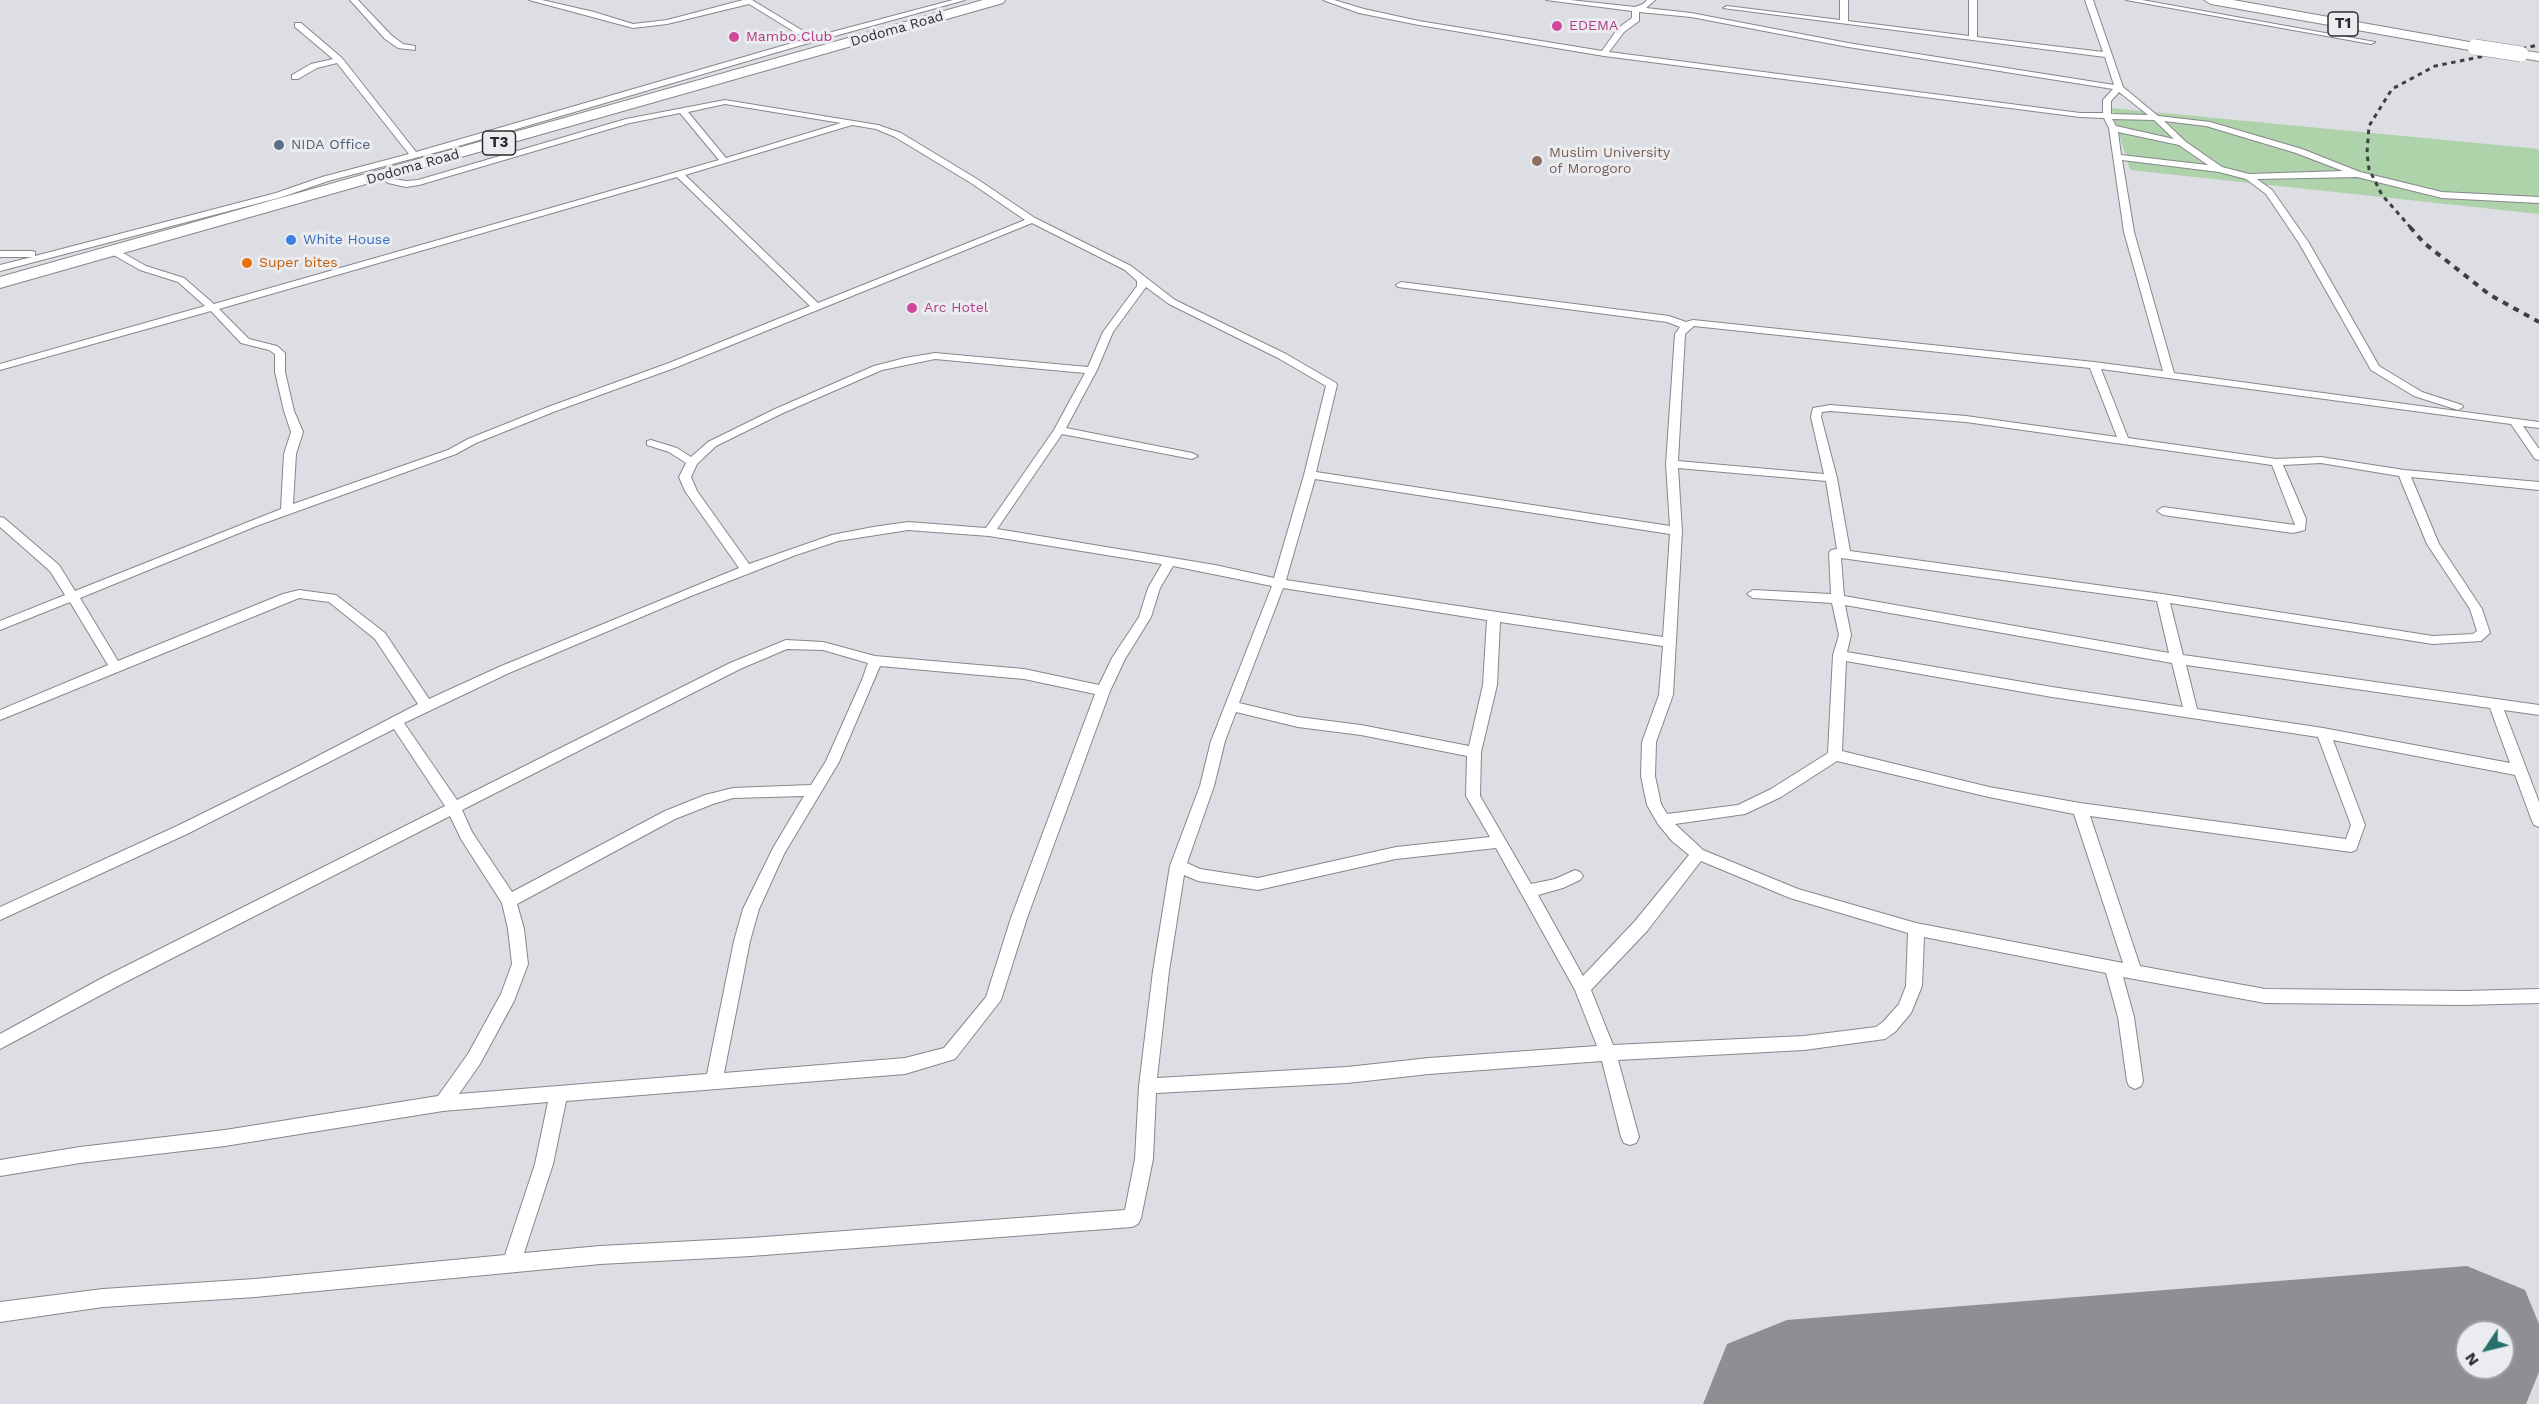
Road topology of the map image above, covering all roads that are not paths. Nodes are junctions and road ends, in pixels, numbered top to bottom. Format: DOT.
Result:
graph roads {
  1 [pos="354,0"];
  2 [pos="533,0"];
  3 [pos="961,0"];
  4 [pos="998,0"];
  5 [pos="1327,0"];
  6 [pos="1550,0"];
  7 [pos="1585,0"];
  8 [pos="1737,0"];
  9 [pos="1844,0"];
  10 [pos="1973,0"];
  11 [pos="2089,0"];
  12 [pos="2130,0"];
  13 [pos="2211,0"];
  14 [pos="748,1"];
  15 [pos="1648,3"];
  16 [pos="1618,7"];
  17 [pos="1635,9"];
  18 [pos="1719,9"];
  19 [pos="1693,14"];
  20 [pos="1844,22"];
  21 [pos="298,25"];
  22 [pos="1972,38"];
  23 [pos="813,40"];
  24 [pos="2371,42"];
  25 [pos="412,48"];
  26 [pos="1604,54"];
  27 [pos="2106,55"];
  28 [pos="2539,57"];
  29 [pos="339,60"];
  30 [pos="295,77"];
  31 [pos="2119,88"];
  32 [pos="681,110"];
  33 [pos="2107,117"];
  34 [pos="2156,118"];
  35 [pos="853,122"];
  36 [pos="2113,128"];
  37 [pos="2183,144"];
  38 [pos="414,155"];
  39 [pos="2117,157"];
  40 [pos="724,161"];
  41 [pos="2220,169"];
  42 [pos="679,174"];
  43 [pos="2357,174"];
  44 [pos="383,175"];
  45 [pos="2248,177"];
  46 [pos="2539,200"];
  47 [pos="229,209"];
  48 [pos="1032,220"];
  49 [pos="126,230"];
  50 [pos="113,251"];
  51 [pos="0,254"];
  52 [pos="52,254"];
  53 [pos="0,268"];
  54 [pos="1142,280"];
  55 [pos="0,283"];
  56 [pos="1401,285"];
  57 [pos="816,307"];
  58 [pos="213,308"];
  59 [pos="1686,326"];
  60 [pos="2094,365"];
  61 [pos="0,367"];
  62 [pos="1092,370"];
  63 [pos="2169,374"];
  64 [pos="2486,417"];
  65 [pos="2513,420"];
  66 [pos="2539,425"];
  67 [pos="1059,430"];
  68 [pos="2124,441"];
  69 [pos="651,444"];
  70 [pos="1192,456"];
  71 [pos="2539,457"];
  72 [pos="692,462"];
  73 [pos="2276,462"];
  74 [pos="1672,464"];
  75 [pos="2404,473"];
  76 [pos="1310,475"];
  77 [pos="1831,478"];
  78 [pos="2539,486"];
  79 [pos="287,511"];
  80 [pos="2163,511"];
  81 [pos="0,521"];
  82 [pos="1676,531"];
  83 [pos="989,532"];
  84 [pos="1845,553"];
  85 [pos="1169,564"];
  86 [pos="746,570"];
  87 [pos="1279,583"];
  88 [pos="1753,594"];
  89 [pos="75,597"];
  90 [pos="2162,597"];
  91 [pos="1838,599"];
  92 [pos="1494,617"];
  93 [pos="0,626"];
  94 [pos="1669,642"];
  95 [pos="1840,655"];
  96 [pos="2177,659"];
  97 [pos="875,661"];
  98 [pos="116,668"];
  99 [pos="1103,691"];
  100 [pos="2495,703"];
  101 [pos="426,706"];
  102 [pos="1231,706"];
  103 [pos="2539,710"];
  104 [pos="2191,712"];
  105 [pos="0,715"];
  106 [pos="396,722"];
  107 [pos="2323,734"];
  108 [pos="1474,752"];
  109 [pos="1835,755"];
  110 [pos="2518,770"];
  111 [pos="814,790"];
  112 [pos="454,808"];
  113 [pos="2080,809"];
  114 [pos="1663,820"];
  115 [pos="2539,821"];
  116 [pos="1500,842"];
  117 [pos="1698,854"];
  118 [pos="1178,866"];
  119 [pos="1575,876"];
  120 [pos="1528,891"];
  121 [pos="509,901"];
  122 [pos="0,914"];
  123 [pos="1916,929"];
  124 [pos="2112,967"];
  125 [pos="2134,970"];
  126 [pos="1582,988"];
  127 [pos="2539,996"];
  128 [pos="0,1042"];
  129 [pos="1608,1053"];
  130 [pos="714,1080"];
  131 [pos="2136,1081"];
  132 [pos="1148,1086"];
  133 [pos="559,1093"];
  134 [pos="443,1103"];
  135 [pos="1630,1137"];
  136 [pos="0,1168"];
  137 [pos="511,1264"];
  138 [pos="0,1312"];
  1 -- 25 [label="street"];
  2 -- 14 [label="street"];
  3 -- 23 [label="street"];
  4 -- 44 [label="highway, Dodoma Road / T3"];
  5 -- 26 [label="street"];
  6 -- 16 [label="street"];
  7 -- 16 [label="street"];
  8 -- 18 [label="street"];
  9 -- 20 [label="street"];
  10 -- 22 [label="street"];
  11 -- 27 [label="street"];
  12 -- 24 [label="street"];
  13 -- 28 [label="highway, T1, bridge"];
  14 -- 23 [label="street"];
  15 -- 17 [label="street"];
  15 -- 19 [label="street"];
  16 -- 17 [label="street"];
  17 -- 19 [label="street"];
  17 -- 26 [label="street"];
  18 -- 19 [label="street"];
  18 -- 20 [label="street"];
  19 -- 31 [label="street"];
  20 -- 22 [label="street"];
  21 -- 29 [label="street"];
  22 -- 27 [label="street"];
  23 -- 38 [label="street"];
  26 -- 33 [label="street"];
  27 -- 31 [label="street"];
  29 -- 30 [label="street"];
  29 -- 38 [label="street"];
  31 -- 33 [label="street"];
  31 -- 34 [label="street"];
  32 -- 35 [label="street"];
  32 -- 40 [label="street"];
  32 -- 44 [label="street"];
  33 -- 34 [label="street"];
  33 -- 36 [label="street"];
  34 -- 37 [label="street"];
  34 -- 43 [label="street"];
  35 -- 40 [label="street"];
  35 -- 48 [label="street"];
  36 -- 37 [label="street"];
  36 -- 39 [label="street"];
  37 -- 41 [label="street"];
  38 -- 47 [label="street"];
  39 -- 41 [label="street"];
  39 -- 63 [label="street"];
  40 -- 42 [label="street"];
  41 -- 45 [label="street"];
  42 -- 57 [label="street"];
  42 -- 58 [label="street"];
  43 -- 45 [label="street"];
  43 -- 46 [label="street"];
  44 -- 50 [label="highway, Dodoma Road / T3"];
  45 -- 64 [label="street"];
  47 -- 49 [label="street"];
  47 -- 52 [label="street"];
  48 -- 54 [label="street"];
  48 -- 57 [label="street"];
  50 -- 55 [label="highway, Dodoma Road / T3"];
  50 -- 58 [label="street"];
  51 -- 52 [label="street"];
  52 -- 53 [label="street"];
  54 -- 62 [label="street"];
  54 -- 76 [label="street"];
  56 -- 59 [label="street"];
  57 -- 79 [label="street"];
  58 -- 61 [label="street"];
  58 -- 79 [label="street"];
  59 -- 60 [label="street"];
  59 -- 74 [label="street"];
  60 -- 63 [label="street"];
  60 -- 68 [label="street"];
  62 -- 67 [label="street"];
  62 -- 72 [label="street"];
  63 -- 64 [label="street"];
  64 -- 65 [label="street"];
  65 -- 66 [label="street"];
  65 -- 71 [label="street"];
  67 -- 70 [label="street"];
  67 -- 83 [label="street"];
  68 -- 73 [label="street"];
  68 -- 77 [label="street"];
  69 -- 72 [label="street"];
  72 -- 86 [label="street"];
  73 -- 75 [label="street"];
  73 -- 80 [label="street"];
  74 -- 77 [label="street"];
  74 -- 82 [label="street"];
  75 -- 78 [label="street"];
  75 -- 90 [label="street"];
  76 -- 82 [label="street"];
  76 -- 87 [label="street"];
  77 -- 84 [label="street"];
  79 -- 89 [label="street"];
  81 -- 89 [label="street"];
  82 -- 94 [label="street"];
  83 -- 85 [label="street"];
  83 -- 86 [label="street"];
  84 -- 90 [label="street"];
  84 -- 91 [label="street"];
  85 -- 87 [label="street"];
  85 -- 99 [label="street"];
  86 -- 101 [label="street"];
  87 -- 92 [label="street"];
  87 -- 102 [label="street"];
  88 -- 91 [label="street"];
  89 -- 93 [label="street"];
  89 -- 98 [label="street"];
  90 -- 96 [label="street"];
  91 -- 95 [label="street"];
  91 -- 96 [label="street"];
  92 -- 94 [label="street"];
  92 -- 108 [label="street"];
  94 -- 114 [label="street"];
  95 -- 104 [label="street"];
  95 -- 109 [label="street"];
  96 -- 100 [label="street"];
  96 -- 104 [label="street"];
  97 -- 99 [label="street"];
  97 -- 111 [label="street"];
  97 -- 112 [label="street"];
  98 -- 101 [label="street"];
  98 -- 105 [label="street"];
  99 -- 130 [label="street"];
  100 -- 103 [label="street"];
  100 -- 110 [label="street"];
  101 -- 106 [label="street"];
  102 -- 108 [label="street"];
  102 -- 118 [label="street"];
  104 -- 107 [label="street"];
  106 -- 112 [label="street"];
  106 -- 122 [label="street"];
  107 -- 110 [label="street"];
  107 -- 113 [label="street"];
  108 -- 116 [label="street"];
  109 -- 113 [label="street"];
  109 -- 114 [label="street"];
  110 -- 115 [label="street"];
  111 -- 121 [label="street"];
  111 -- 130 [label="street"];
  112 -- 121 [label="street"];
  112 -- 128 [label="street"];
  113 -- 125 [label="street"];
  114 -- 117 [label="street"];
  116 -- 118 [label="street"];
  116 -- 120 [label="street"];
  117 -- 123 [label="street"];
  117 -- 126 [label="street"];
  118 -- 132 [label="street"];
  119 -- 120 [label="street"];
  120 -- 126 [label="street"];
  121 -- 134 [label="street"];
  123 -- 124 [label="street"];
  123 -- 129 [label="street"];
  124 -- 125 [label="street"];
  124 -- 131 [label="street"];
  125 -- 127 [label="street"];
  126 -- 129 [label="street"];
  129 -- 132 [label="street"];
  129 -- 135 [label="street"];
  130 -- 133 [label="street"];
  132 -- 137 [label="street"];
  133 -- 134 [label="street"];
  133 -- 137 [label="street"];
  134 -- 136 [label="street"];
  137 -- 138 [label="street"];
}
